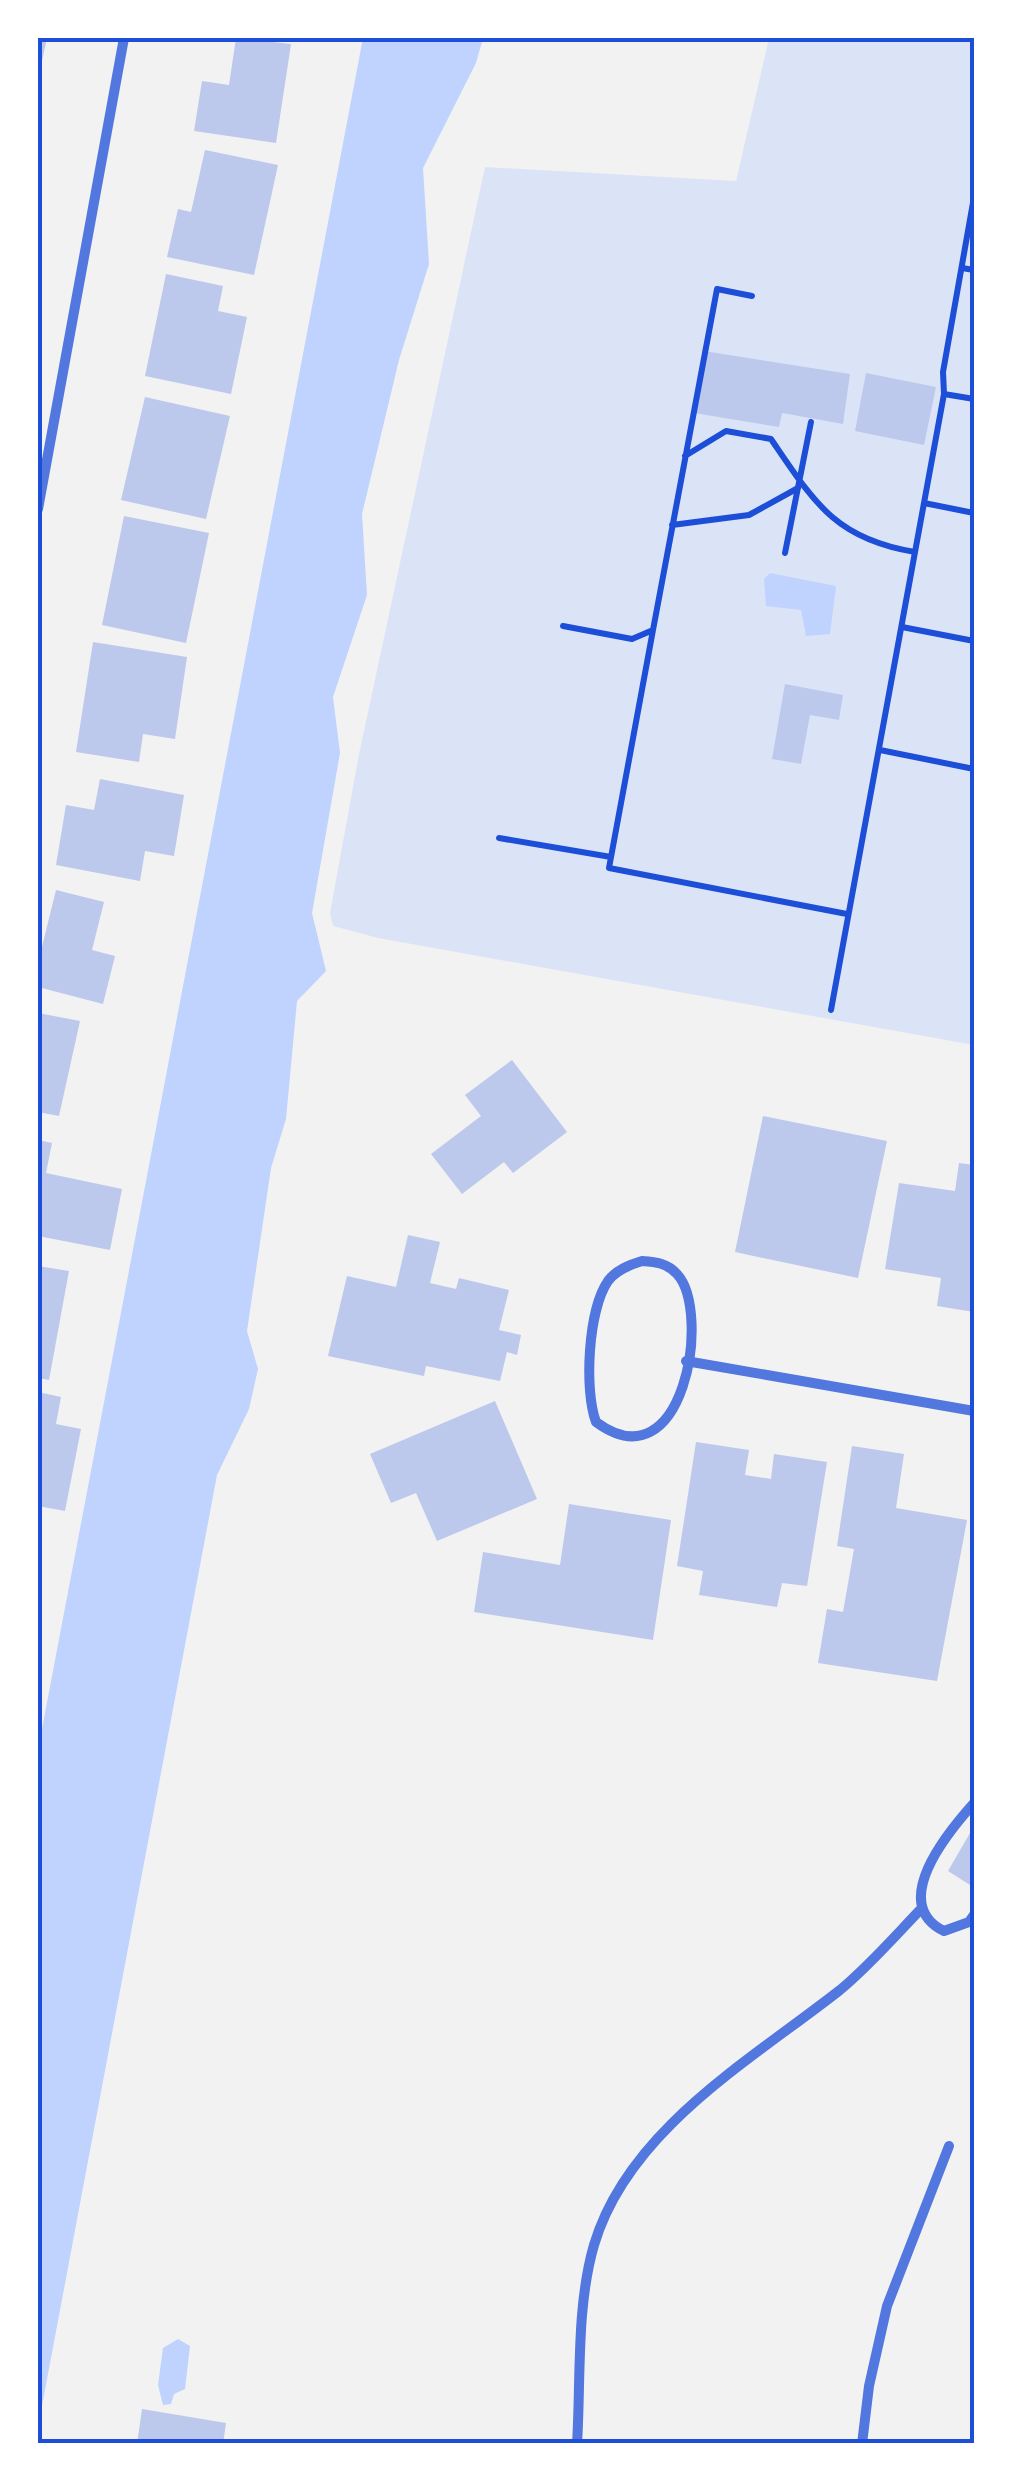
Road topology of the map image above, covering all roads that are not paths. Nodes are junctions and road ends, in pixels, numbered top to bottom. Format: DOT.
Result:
graph roads {
  1 [pos="124,38"];
  2 [pos="38,509"];
  3 [pos="686,1362"];
  4 [pos="974,1411"];
  5 [pos="974,1802"];
  6 [pos="921,1909"];
  7 [pos="974,1915"];
  8 [pos="949,2146"];
  9 [pos="578,2444"];
  10 [pos="862,2444"];
  1 -- 2 [label="street"];
  3 -- 3 [label="street"];
  3 -- 4 [label="street"];
  5 -- 6 [label="street"];
  6 -- 7 [label="street"];
  6 -- 9 [label="street"];
  8 -- 10 [label="street"];
}
